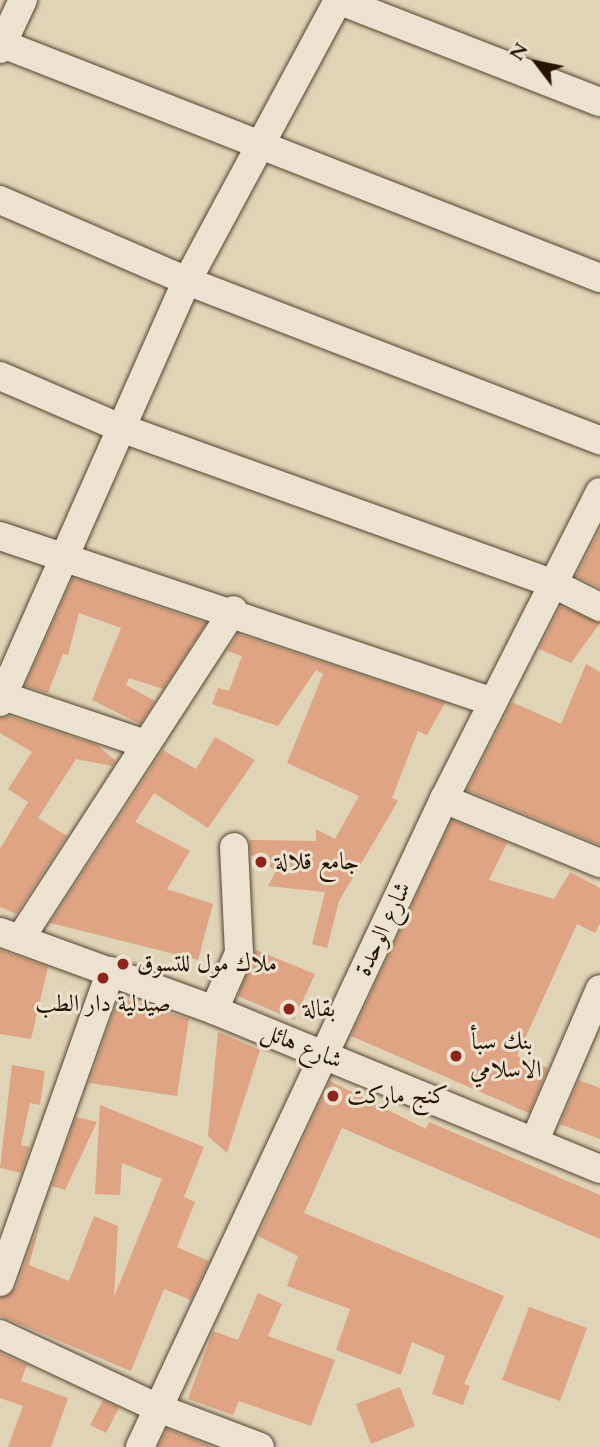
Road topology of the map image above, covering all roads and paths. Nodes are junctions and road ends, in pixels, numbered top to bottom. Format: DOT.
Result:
graph roads {
  1 [pos="23,0"];
  2 [pos="1,45"];
  3 [pos="600,102"];
  4 [pos="264,145"];
  5 [pos="0,200"];
  6 [pos="600,278"];
  7 [pos="187,281"];
  8 [pos="0,376"];
  9 [pos="121,428"];
  10 [pos="600,440"];
  11 [pos="600,492"];
  12 [pos="0,536"];
  13 [pos="66,557"];
  14 [pos="552,583"];
  15 [pos="600,607"];
  16 [pos="234,610"];
  17 [pos="1,699"];
  18 [pos="493,702"];
  19 [pos="146,744"];
  20 [pos="444,799"];
  21 [pos="234,847"];
  22 [pos="600,863"];
  23 [pos="10,935"];
  24 [pos="111,971"];
  25 [pos="600,989"];
  26 [pos="214,1010"];
  27 [pos="323,1054"];
  28 [pos="535,1140"];
  29 [pos="600,1169"];
  30 [pos="0,1282"];
  31 [pos="0,1334"];
  32 [pos="158,1408"];
  33 [pos="140,1447"];
  34 [pos="260,1447"];
  1 -- 2 [label="street"];
  2 -- 4 [label="street"];
  3 -- 4 [label="street"];
  4 -- 6 [label="street"];
  4 -- 7 [label="street"];
  5 -- 7 [label="street"];
  7 -- 9 [label="street"];
  7 -- 10 [label="street"];
  8 -- 9 [label="street"];
  9 -- 13 [label="street"];
  9 -- 14 [label="street"];
  11 -- 14 [label="street, شارع الوحدة"];
  12 -- 13 [label="street"];
  13 -- 16 [label="street"];
  13 -- 17 [label="street"];
  14 -- 15 [label="street"];
  14 -- 18 [label="street, شارع الوحدة"];
  16 -- 18 [label="street"];
  16 -- 19 [label="street"];
  17 -- 19 [label="street"];
  18 -- 20 [label="street, شارع الوحدة"];
  19 -- 23 [label="street"];
  20 -- 22 [label="street"];
  20 -- 27 [label="street, شارع الوحدة"];
  21 -- 26 [label="street"];
  23 -- 24 [label="street, شارع هائل"];
  24 -- 26 [label="street, شارع هائل"];
  24 -- 30 [label="street"];
  25 -- 28 [label="street"];
  26 -- 27 [label="street, شارع هائل"];
  27 -- 28 [label="street, شارع هائل"];
  27 -- 32 [label="street, شارع الوحدة"];
  28 -- 29 [label="street, شارع هائل"];
  31 -- 32 [label="street"];
  32 -- 33 [label="street, شارع الوحدة"];
  32 -- 34 [label="street"];
}
